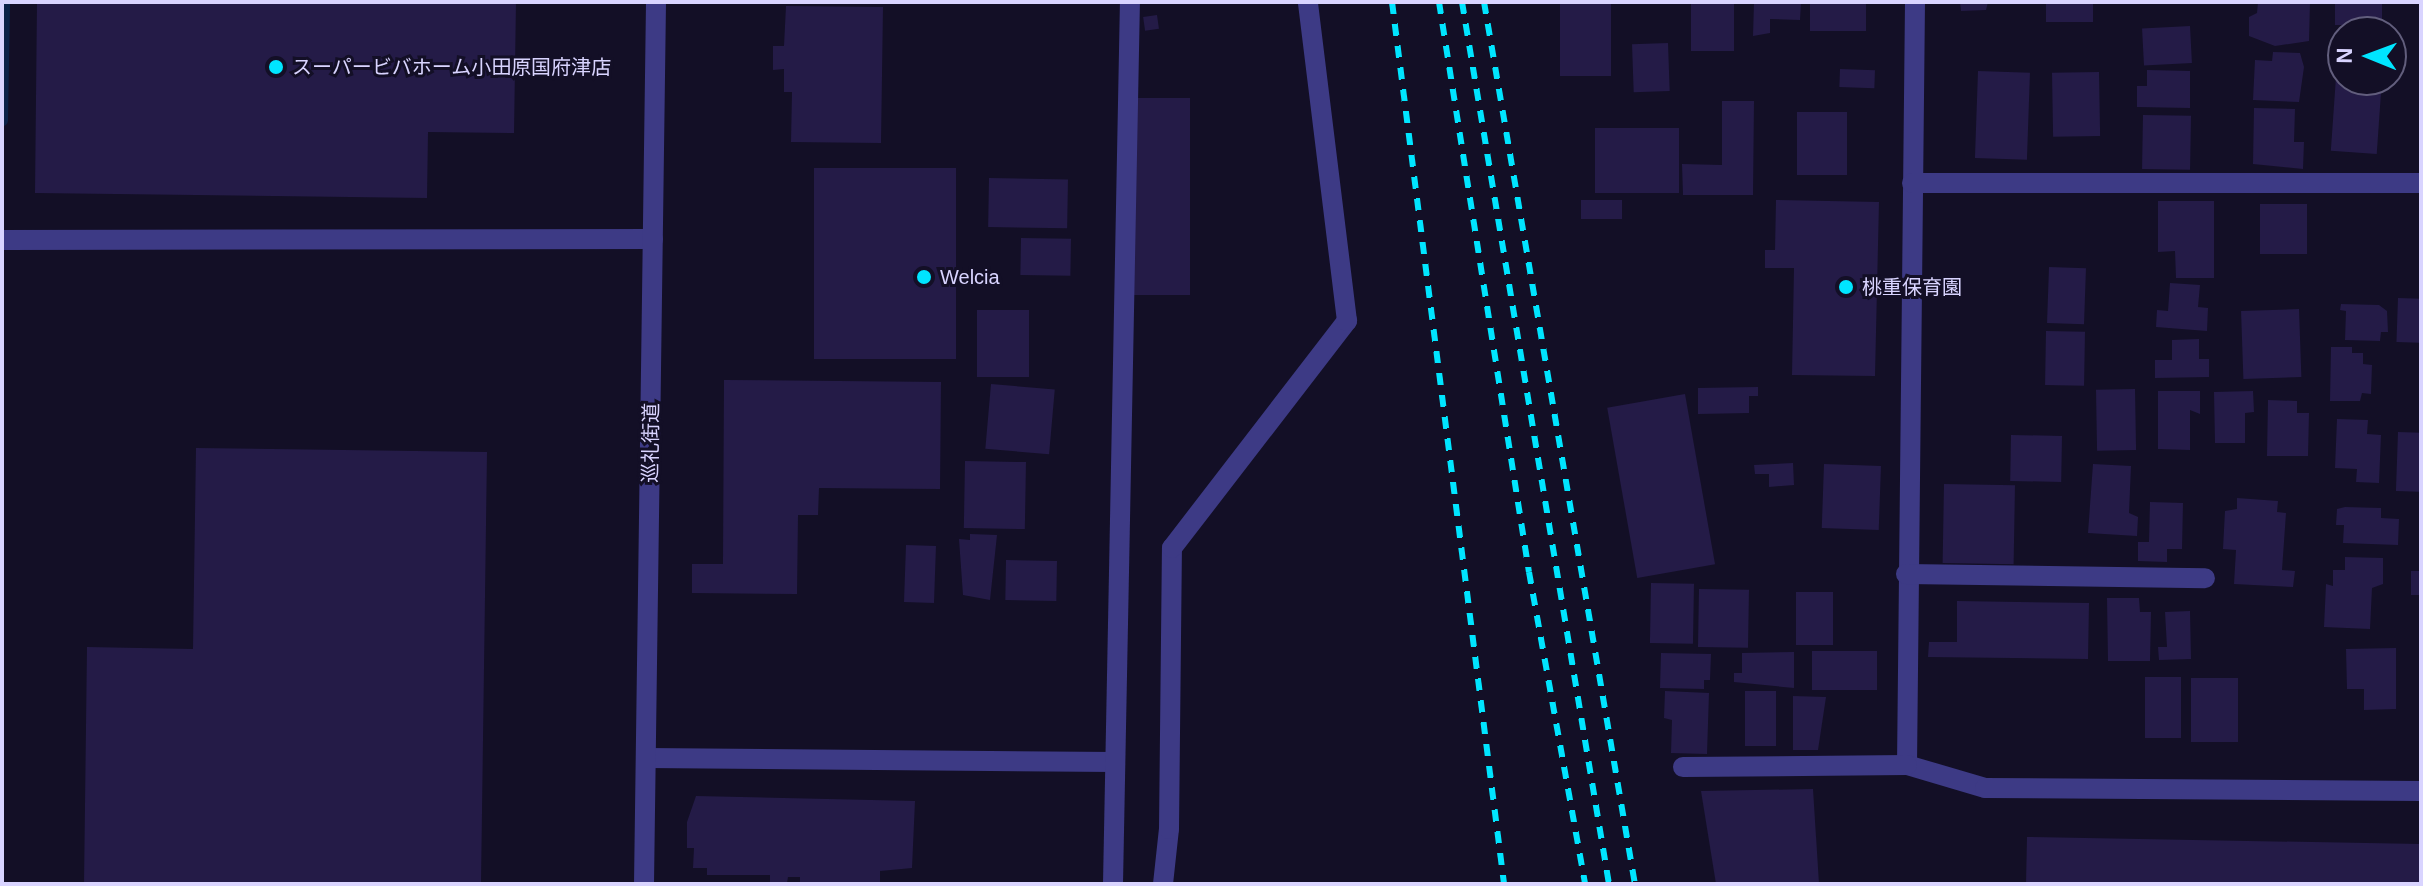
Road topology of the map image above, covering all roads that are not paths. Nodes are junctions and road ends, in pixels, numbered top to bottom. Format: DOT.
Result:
graph roads {
  1 [pos="656,2"];
  2 [pos="1130,2"];
  3 [pos="1308,2"];
  4 [pos="1915,2"];
  5 [pos="1912,183"];
  6 [pos="2421,183"];
  7 [pos="653,239"];
  8 [pos="2,240"];
  9 [pos="1906,574"];
  10 [pos="2205,578"];
  11 [pos="647,758"];
  12 [pos="1115,762"];
  13 [pos="1907,765"];
  14 [pos="1683,767"];
  15 [pos="2421,791"];
  16 [pos="644,884"];
  17 [pos="1113,884"];
  18 [pos="1163,884"];
  1 -- 7 [label="street, 巡礼街道"];
  2 -- 12 [label="street"];
  3 -- 18 [label="street"];
  4 -- 5 [label="street"];
  5 -- 6 [label="street"];
  5 -- 9 [label="street"];
  7 -- 8 [label="street"];
  7 -- 11 [label="street, 巡礼街道"];
  9 -- 10 [label="street"];
  9 -- 13 [label="street"];
  11 -- 12 [label="street"];
  11 -- 16 [label="street, 巡礼街道"];
  12 -- 17 [label="street"];
  13 -- 14 [label="street"];
  13 -- 15 [label="street"];
}
